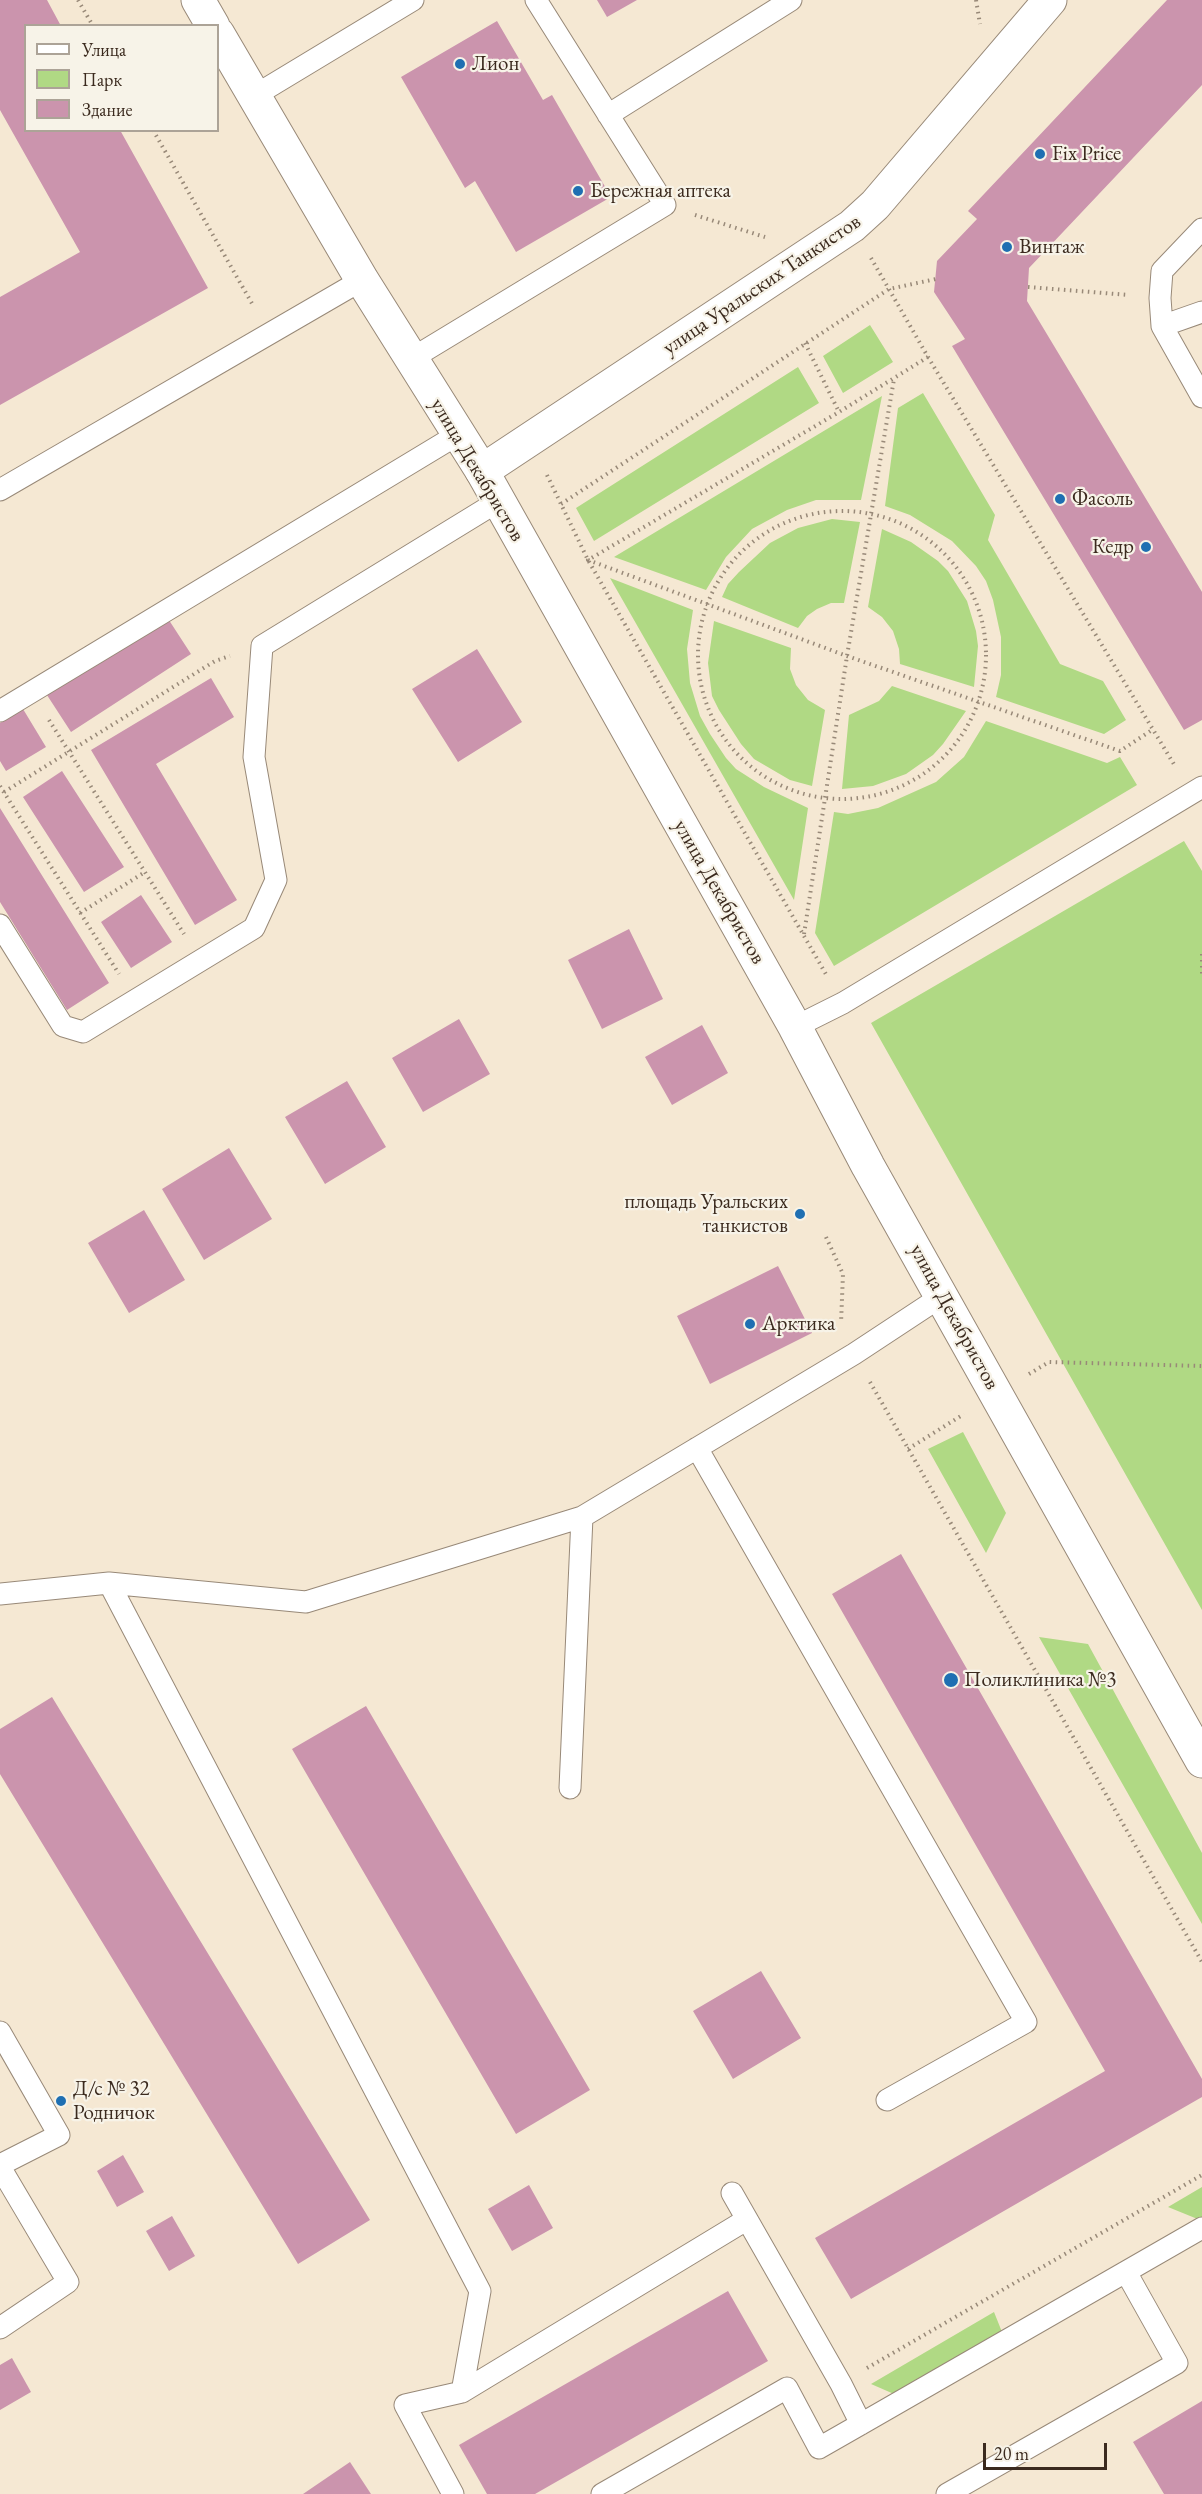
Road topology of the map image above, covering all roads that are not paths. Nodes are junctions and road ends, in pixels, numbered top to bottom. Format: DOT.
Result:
graph roads {
  1 [pos="198,0"];
  2 [pos="413,0"];
  3 [pos="536,0"];
  4 [pos="791,0"];
  5 [pos="1050,0"];
  6 [pos="212,24"];
  7 [pos="219,36"];
  8 [pos="254,96"];
  9 [pos="609,115"];
  10 [pos="1202,229"];
  11 [pos="362,280"];
  12 [pos="1202,312"];
  13 [pos="1162,326"];
  14 [pos="411,360"];
  15 [pos="1202,397"];
  16 [pos="458,435"];
  17 [pos="482,471"];
  18 [pos="0,490"];
  19 [pos="497,501"];
  20 [pos="0,711"];
  21 [pos="1197,790"];
  22 [pos="0,925"];
  23 [pos="795,1027"];
  24 [pos="942,1296"];
  25 [pos="697,1448"];
  26 [pos="582,1517"];
  27 [pos="109,1583"];
  28 [pos="0,1594"];
  29 [pos="1202,1761"];
  30 [pos="570,1788"];
  31 [pos="0,2032"];
  32 [pos="887,2100"];
  33 [pos="0,2166"];
  34 [pos="732,2193"];
  35 [pos="746,2220"];
  36 [pos="1202,2228"];
  37 [pos="1126,2272"];
  38 [pos="0,2328"];
  39 [pos="462,2392"];
  40 [pos="861,2424"];
  41 [pos="453,2494"];
  42 [pos="602,2494"];
  43 [pos="947,2494"];
  1 -- 6 [label="street"];
  2 -- 8 [label="lane"];
  3 -- 9 [label="lane"];
  4 -- 9 [label="lane"];
  5 -- 17 [label="street, улица Уральских Танкистов"];
  7 -- 8 [label="street, улица Декабристов"];
  8 -- 11 [label="street, улица Декабристов"];
  9 -- 14 [label="lane"];
  10 -- 13 [label="lane"];
  11 -- 14 [label="street, улица Декабристов"];
  11 -- 18 [label="lane"];
  12 -- 13 [label="lane"];
  13 -- 15 [label="lane"];
  14 -- 16 [label="street, улица Декабристов"];
  16 -- 17 [label="street, улица Декабристов"];
  16 -- 20 [label="lane"];
  17 -- 19 [label="street, улица Декабристов"];
  19 -- 22 [label="lane"];
  19 -- 23 [label="street, улица Декабристов"];
  21 -- 23 [label="lane"];
  23 -- 24 [label="street, улица Декабристов"];
  24 -- 25 [label="lane"];
  24 -- 29 [label="street, улица Декабристов"];
  25 -- 26 [label="lane"];
  25 -- 32 [label="lane"];
  26 -- 27 [label="lane"];
  26 -- 30 [label="lane"];
  27 -- 28 [label="lane"];
  27 -- 39 [label="lane"];
  31 -- 33 [label="lane"];
  33 -- 38 [label="lane"];
  34 -- 35 [label="lane"];
  35 -- 39 [label="lane"];
  35 -- 40 [label="lane"];
  36 -- 37 [label="lane"];
  37 -- 40 [label="lane"];
  37 -- 43 [label="lane"];
  39 -- 41 [label="lane"];
  40 -- 42 [label="lane"];
}
